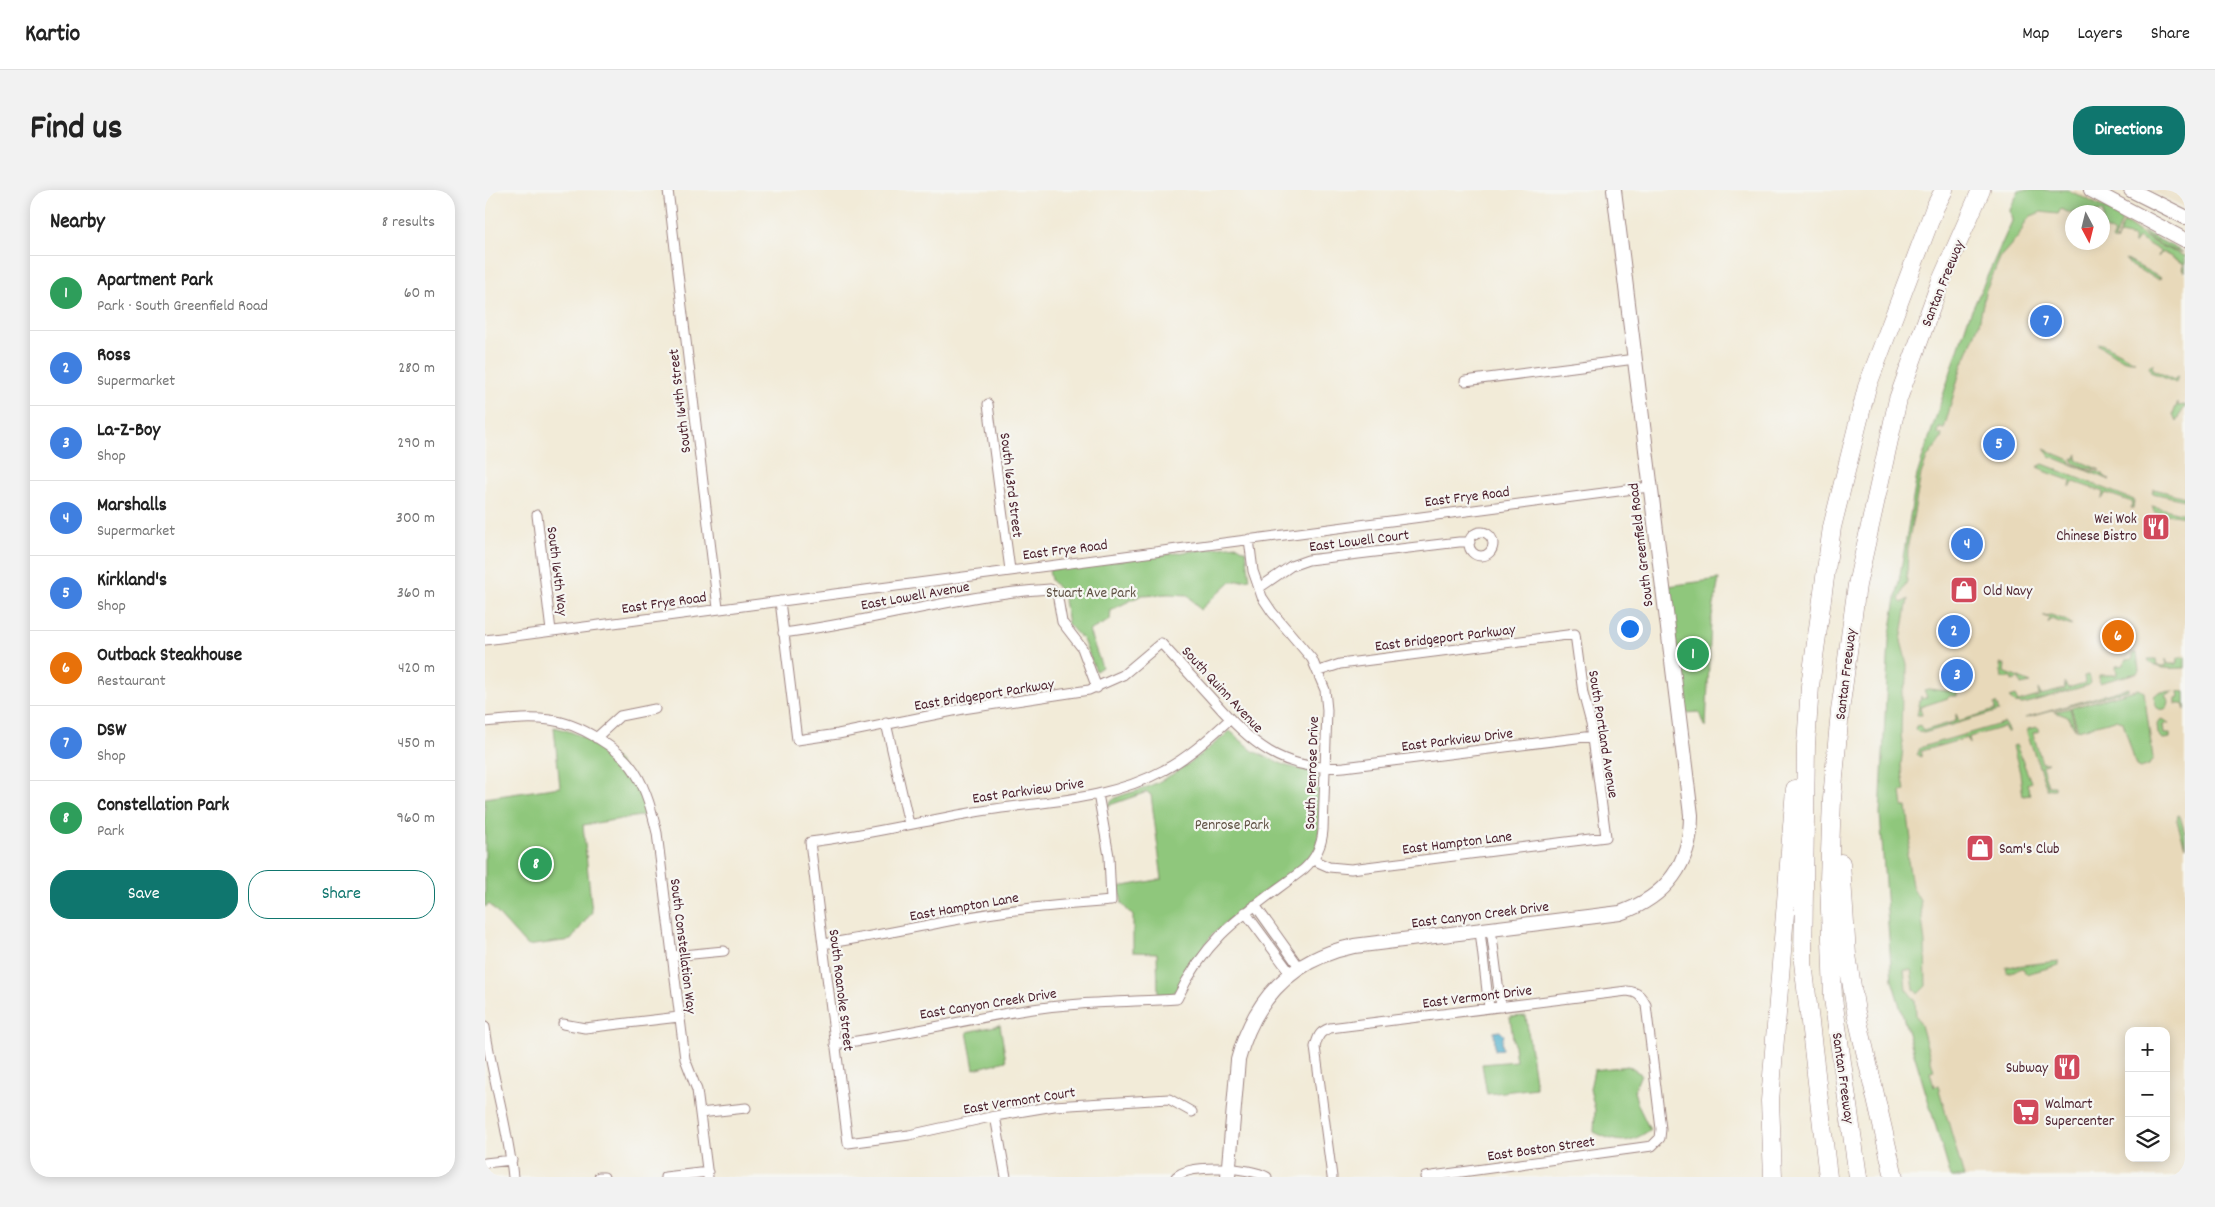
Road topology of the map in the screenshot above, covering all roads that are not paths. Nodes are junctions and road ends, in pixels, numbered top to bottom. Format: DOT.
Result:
graph roads {
  1 [pos="668,190"];
  2 [pos="1614,190"];
  3 [pos="1944,190"];
  4 [pos="1981,190"];
  5 [pos="2091,190"];
  6 [pos="2131,190"];
  7 [pos="2185,217"];
  8 [pos="2151,221"];
  9 [pos="2185,230"];
  10 [pos="2185,240"];
  11 [pos="1635,359"];
  12 [pos="1465,381"];
  13 [pos="988,404"];
  14 [pos="1649,486"];
  15 [pos="537,514"];
  16 [pos="1249,539"];
  17 [pos="1470,542"];
  18 [pos="1009,570"];
  19 [pos="1259,588"];
  20 [pos="780,601"];
  21 [pos="718,608"];
  22 [pos="551,631"];
  23 [pos="783,633"];
  24 [pos="1575,634"];
  25 [pos="485,640"];
  26 [pos="1161,643"];
  27 [pos="1319,671"];
  28 [pos="1097,688"];
  29 [pos="655,709"];
  30 [pos="1839,712"];
  31 [pos="1230,720"];
  32 [pos="485,722"];
  33 [pos="886,723"];
  34 [pos="1593,736"];
  35 [pos="596,738"];
  36 [pos="1806,745"];
  37 [pos="1325,768"];
  38 [pos="1098,794"];
  39 [pos="909,824"];
  40 [pos="1606,838"];
  41 [pos="810,842"];
  42 [pos="1313,860"];
  43 [pos="1662,890"];
  44 [pos="1255,906"];
  45 [pos="1245,912"];
  46 [pos="1486,930"];
  47 [pos="823,944"];
  48 [pos="724,951"];
  49 [pos="672,956"];
  50 [pos="1295,971"];
  51 [pos="1177,999"];
  52 [pos="1501,1007"];
  53 [pos="1489,1008"];
  54 [pos="679,1017"];
  55 [pos="563,1024"];
  56 [pos="485,1027"];
  57 [pos="835,1044"];
  58 [pos="487,1056"];
  59 [pos="746,1108"];
  60 [pos="1192,1112"];
  61 [pos="700,1113"];
  62 [pos="995,1116"];
  63 [pos="1658,1142"];
  64 [pos="848,1143"];
  65 [pos="512,1160"];
  66 [pos="485,1163"];
  67 [pos="1228,1173"];
  68 [pos="708,1174"];
  69 [pos="513,1177"];
  70 [pos="599,1177"];
  71 [pos="604,1177"];
  72 [pos="665,1177"];
  73 [pos="1006,1177"];
  74 [pos="1176,1177"];
  75 [pos="1267,1177"];
  76 [pos="1332,1177"];
  77 [pos="1425,1177"];
  78 [pos="1773,1177"];
  79 [pos="1828,1177"];
  80 [pos="1858,1177"];
  81 [pos="1894,1177"];
  1 -- 21 [label="street, South 164th Street"];
  2 -- 11 [label="street, South Greenfield Road"];
  3 -- 36 [label="highway, Santan Freeway"];
  4 -- 30 [label="highway, Santan Freeway"];
  5 -- 8 [label="street"];
  6 -- 7 [label="street"];
  8 -- 9 [label="street"];
  8 -- 10 [label="street"];
  11 -- 12 [label="street"];
  11 -- 14 [label="street, South Greenfield Road"];
  13 -- 18 [label="street, South 163rd Street"];
  14 -- 16 [label="street, East Frye Road"];
  14 -- 43 [label="street, South Greenfield Road"];
  15 -- 22 [label="street, South 164th Way"];
  16 -- 18 [label="street, East Frye Road"];
  16 -- 19 [label="street, South Penrose Drive"];
  17 -- 19 [label="street, East Lowell Court"];
  18 -- 20 [label="street, East Frye Road"];
  19 -- 27 [label="street, South Penrose Drive"];
  20 -- 21 [label="street, East Frye Road"];
  20 -- 23 [label="street"];
  21 -- 22 [label="street, East Frye Road"];
  22 -- 25 [label="street, East Frye Road"];
  23 -- 28 [label="street, East Lowell Avenue"];
  23 -- 33 [label="street, East Bridgeport Parkway"];
  24 -- 27 [label="street, East Bridgeport Parkway"];
  24 -- 34 [label="street, South Portland Avenue"];
  26 -- 28 [label="street, East Bridgeport Parkway"];
  26 -- 31 [label="street, South Quinn Avenue"];
  27 -- 37 [label="street, South Penrose Drive"];
  28 -- 33 [label="street, East Bridgeport Parkway"];
  29 -- 35 [label="street"];
  30 -- 80 [label="highway, Santan Freeway"];
  30 -- 81 [label="highway"];
  31 -- 37 [label="street, South Quinn Avenue"];
  31 -- 38 [label="street, East Parkview Drive"];
  32 -- 35 [label="street"];
  33 -- 39 [label="street"];
  34 -- 37 [label="street, East Parkview Drive"];
  34 -- 40 [label="street, South Portland Avenue"];
  35 -- 49 [label="street, South Constellation Way"];
  36 -- 78 [label="highway"];
  36 -- 79 [label="highway, Santan Freeway"];
  37 -- 42 [label="street, South Penrose Drive"];
  38 -- 39 [label="street, East Parkview Drive"];
  38 -- 47 [label="street, East Hampton Lane"];
  39 -- 41 [label="street, East Parkview Drive"];
  40 -- 42 [label="street, East Hampton Lane"];
  41 -- 47 [label="street, South Roanoke Street"];
  42 -- 44 [label="street, South Penrose Drive"];
  43 -- 46 [label="street, East Canyon Creek Drive"];
  44 -- 45 [label="street, South Penrose Drive"];
  44 -- 50 [label="street"];
  45 -- 50 [label="street"];
  45 -- 51 [label="street, South Penrose Drive"];
  46 -- 50 [label="street, East Canyon Creek Drive"];
  46 -- 52 [label="street"];
  46 -- 53 [label="street"];
  47 -- 57 [label="street, South Roanoke Street"];
  48 -- 49 [label="street"];
  49 -- 54 [label="street, South Constellation Way"];
  50 -- 67 [label="street, East Canyon Creek Drive"];
  51 -- 57 [label="street, East Canyon Creek Drive"];
  52 -- 53 [label="street, East Vermont Drive"];
  52 -- 63 [label="street, East Vermont Drive"];
  53 -- 76 [label="street, East Vermont Drive"];
  54 -- 55 [label="street"];
  54 -- 61 [label="street, South Constellation Way"];
  56 -- 58 [label="street"];
  57 -- 64 [label="street, South Roanoke Street"];
  58 -- 65 [label="street"];
  59 -- 61 [label="street"];
  60 -- 62 [label="street, East Vermont Court"];
  61 -- 68 [label="street, South Constellation Way"];
  62 -- 64 [label="street, East Vermont Court"];
  62 -- 73 [label="street"];
  63 -- 77 [label="street, East Boston Street"];
  65 -- 66 [label="street"];
  65 -- 69 [label="street"];
  67 -- 74 [label="street"];
  67 -- 75 [label="street"];
  68 -- 72 [label="street"];
  70 -- 71 [label="street"];
}
